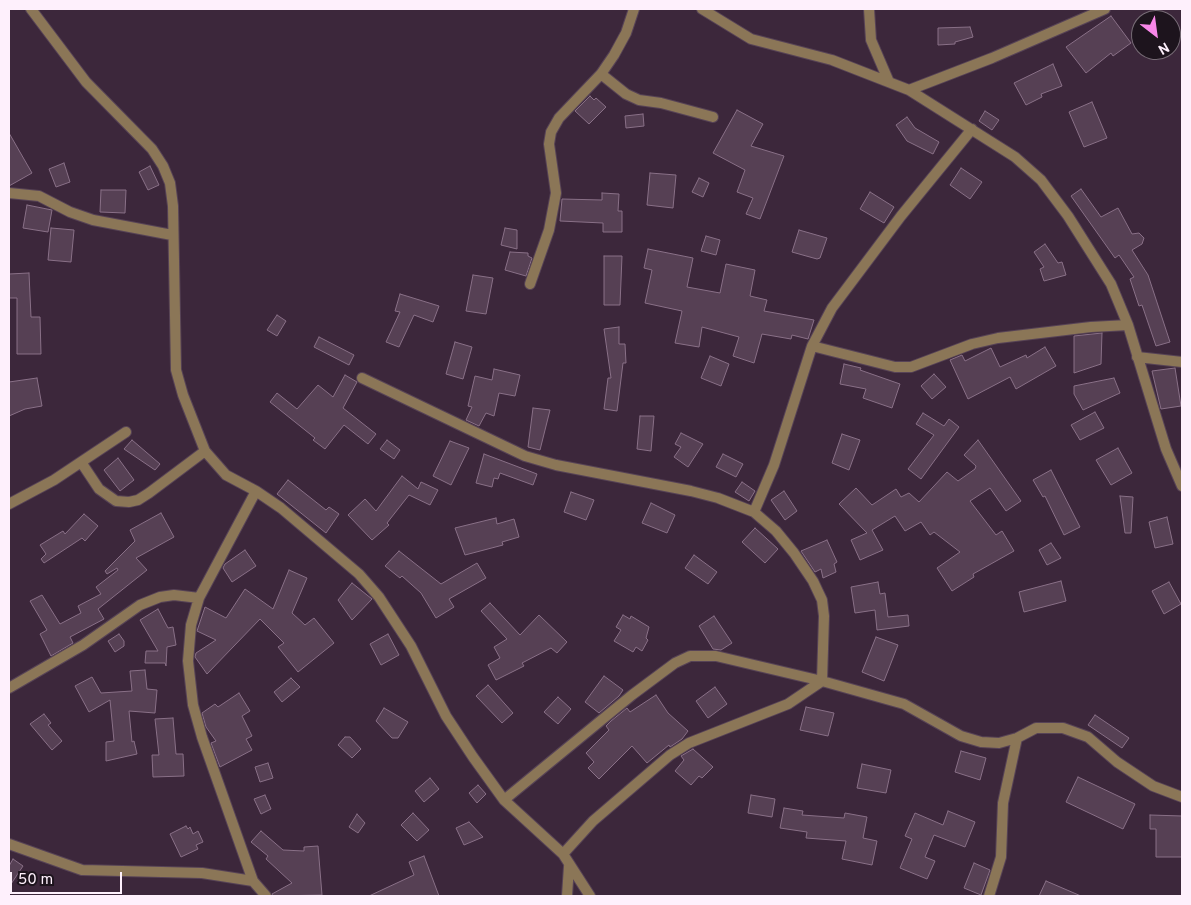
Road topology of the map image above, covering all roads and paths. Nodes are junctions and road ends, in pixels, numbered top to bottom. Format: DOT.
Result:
graph roads {
  1 [pos="31,9"];
  2 [pos="634,9"];
  3 [pos="702,9"];
  4 [pos="869,9"];
  5 [pos="1105,9"];
  6 [pos="600,74"];
  7 [pos="889,82"];
  8 [pos="909,90"];
  9 [pos="713,117"];
  10 [pos="972,130"];
  11 [pos="9,193"];
  12 [pos="172,235"];
  13 [pos="530,284"];
  14 [pos="1128,325"];
  15 [pos="812,346"];
  16 [pos="1137,357"];
  17 [pos="1182,362"];
  18 [pos="362,378"];
  19 [pos="126,432"];
  20 [pos="204,451"];
  21 [pos="81,462"];
  22 [pos="1182,486"];
  23 [pos="256,491"];
  24 [pos="9,504"];
  25 [pos="754,512"];
  26 [pos="199,598"];
  27 [pos="822,681"];
  28 [pos="9,688"];
  29 [pos="1017,738"];
  30 [pos="1182,797"];
  31 [pos="504,800"];
  32 [pos="9,844"];
  33 [pos="563,854"];
  34 [pos="569,866"];
  35 [pos="252,882"];
  36 [pos="266,896"];
  37 [pos="567,896"];
  38 [pos="590,896"];
  39 [pos="989,896"];
  1 -- 12 [label="street"];
  2 -- 6 [label="street"];
  3 -- 7 [label="street"];
  4 -- 7 [label="street"];
  5 -- 8 [label="street"];
  6 -- 9 [label="street"];
  6 -- 13 [label="street"];
  7 -- 8 [label="street"];
  8 -- 10 [label="street"];
  10 -- 14 [label="street"];
  10 -- 15 [label="street"];
  11 -- 12 [label="street"];
  12 -- 20 [label="street"];
  14 -- 15 [label="street"];
  14 -- 16 [label="street"];
  15 -- 25 [label="street"];
  16 -- 17 [label="street"];
  16 -- 22 [label="street"];
  18 -- 25 [label="street"];
  19 -- 21 [label="street"];
  20 -- 21 [label="street"];
  20 -- 23 [label="street"];
  21 -- 24 [label="street"];
  23 -- 26 [label="street"];
  23 -- 31 [label="street"];
  25 -- 27 [label="street"];
  26 -- 28 [label="street"];
  26 -- 35 [label="street"];
  27 -- 29 [label="street"];
  27 -- 31 [label="street"];
  27 -- 33 [label="street"];
  29 -- 30 [label="street"];
  29 -- 39 [label="street"];
  31 -- 33 [label="street"];
  32 -- 35 [label="street"];
  33 -- 34 [label="street"];
  34 -- 37 [label="street"];
  34 -- 38 [label="street"];
  35 -- 36 [label="street"];
}
